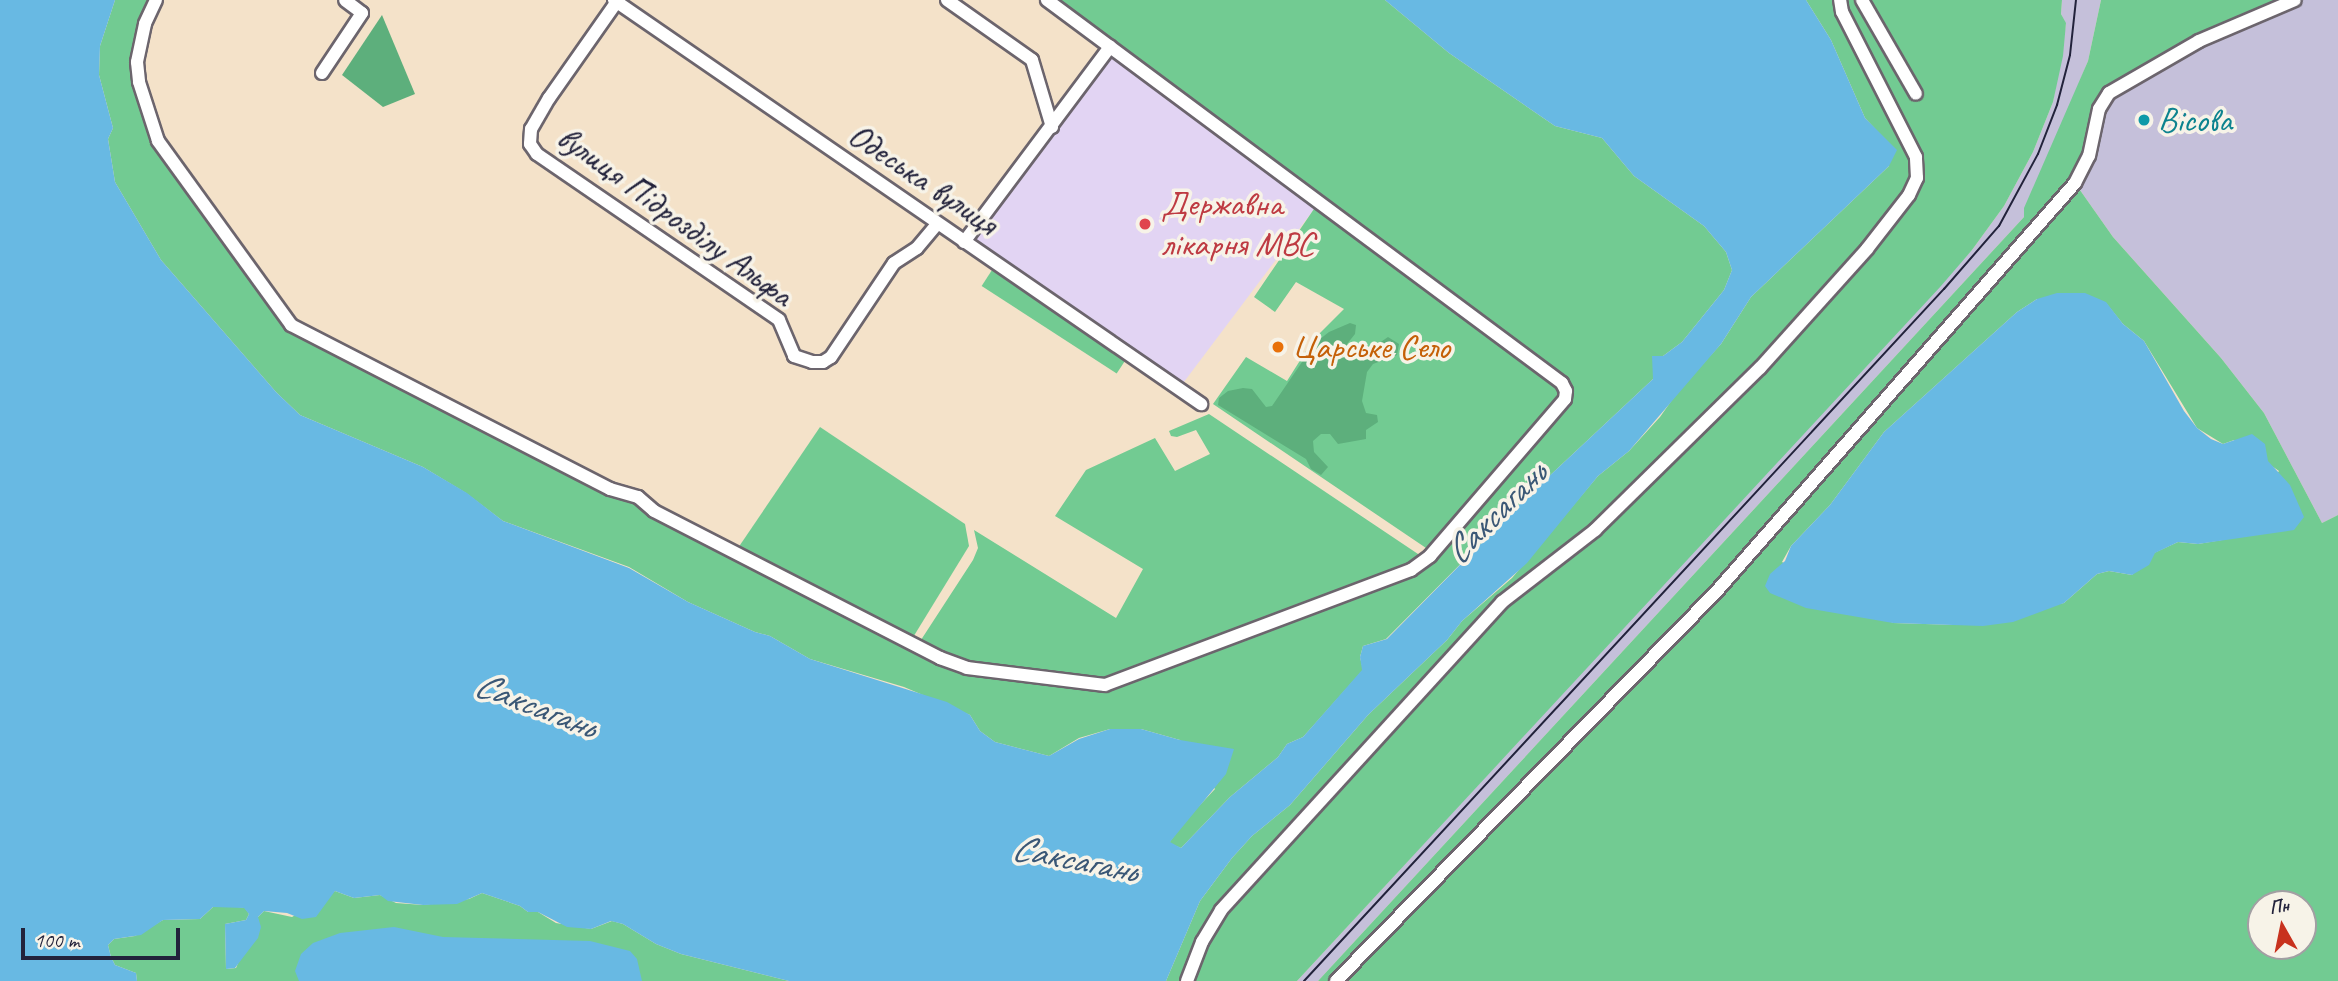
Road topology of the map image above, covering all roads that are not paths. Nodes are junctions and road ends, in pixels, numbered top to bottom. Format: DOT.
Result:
graph roads {
  1 [pos="156,0"];
  2 [pos="345,0"];
  3 [pos="371,0"];
  4 [pos="947,0"];
  5 [pos="1047,0"];
  6 [pos="1840,0"];
  7 [pos="1862,0"];
  8 [pos="2295,0"];
  9 [pos="616,1"];
  10 [pos="362,13"];
  11 [pos="1110,47"];
  12 [pos="323,73"];
  13 [pos="1916,94"];
  14 [pos="1052,127"];
  15 [pos="937,224"];
  16 [pos="964,242"];
  17 [pos="1201,404"];
  18 [pos="1186,981"];
  19 [pos="1336,981"];
  1 -- 11 [label="street"];
  2 -- 10 [label="street"];
  3 -- 10 [label="street"];
  4 -- 14 [label="street"];
  5 -- 11 [label="street"];
  6 -- 18 [label="street"];
  7 -- 13 [label="street"];
  8 -- 19 [label="street"];
  9 -- 15 [label="street, Одеська вулиця"];
  9 -- 15 [label="street, вулиця Підрозділу Альфа"];
  10 -- 12 [label="street"];
  11 -- 14 [label="street"];
  14 -- 16 [label="street"];
  15 -- 16 [label="street, Одеська вулиця"];
  16 -- 17 [label="street, Одеська вулиця"];
}
